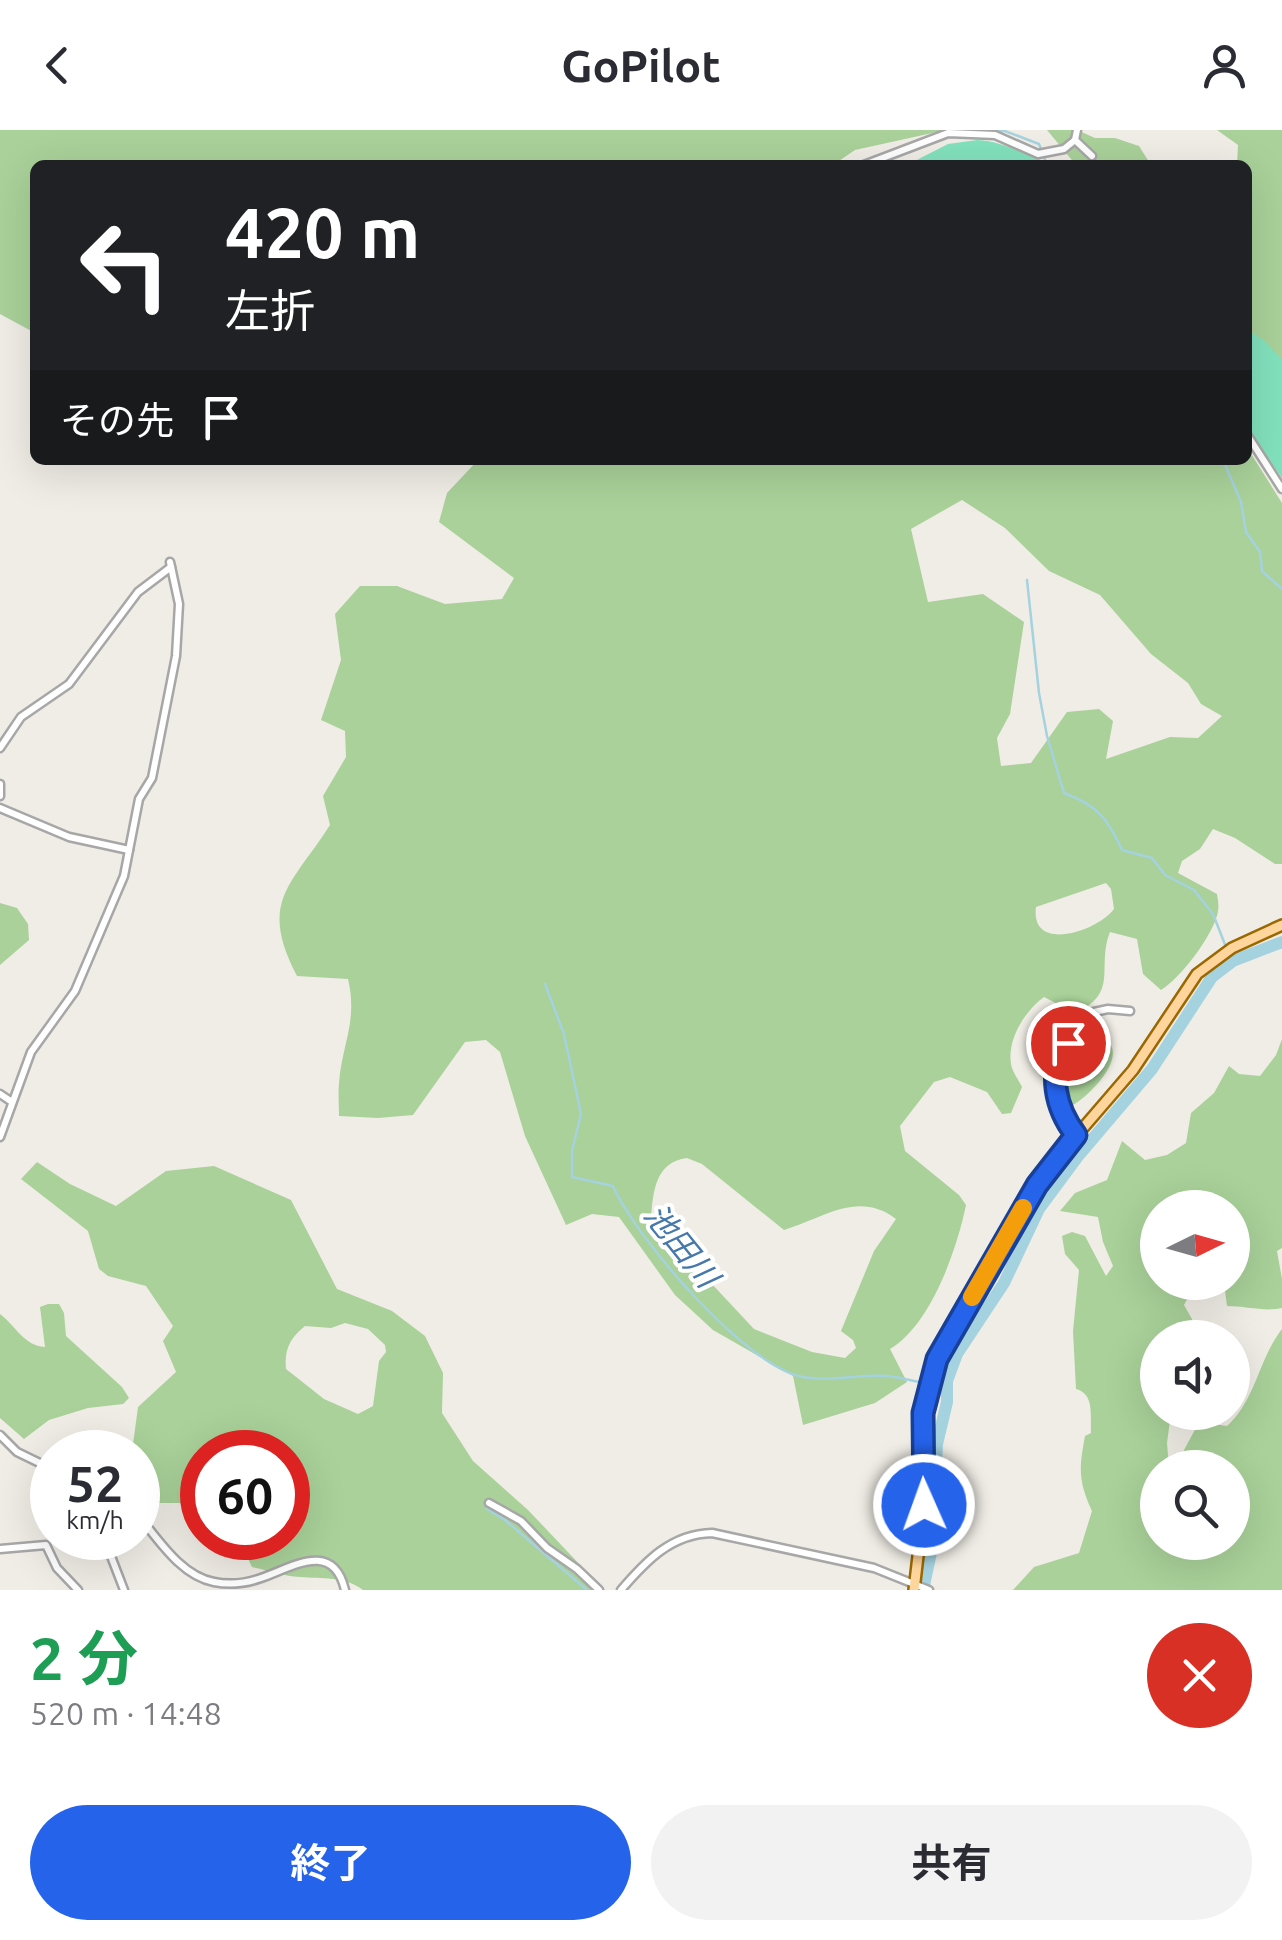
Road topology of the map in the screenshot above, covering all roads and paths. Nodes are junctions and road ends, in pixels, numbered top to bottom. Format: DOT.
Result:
graph roads {
  1 [pos="1077,130"];
  2 [pos="1076,140"];
  3 [pos="1092,156"];
  4 [pos="878,160"];
  5 [pos="1252,442"];
  6 [pos="1282,489"];
  7 [pos="0,748"];
  8 [pos="0,784"];
  9 [pos="0,796"];
  10 [pos="0,808"];
  11 [pos="129,850"];
  12 [pos="1282,925"];
  13 [pos="1130,1011"];
  14 [pos="0,1094"];
  15 [pos="12,1102"];
  16 [pos="1076,1135"];
  17 [pos="0,1138"];
  18 [pos="0,1435"];
  19 [pos="30,1458"];
  20 [pos="489,1504"];
  21 [pos="160,1541"];
  22 [pos="0,1549"];
  23 [pos="112,1560"];
  24 [pos="920,1587"];
  25 [pos="78,1590"];
  26 [pos="124,1590"];
  27 [pos="345,1590"];
  28 [pos="598,1590"];
  29 [pos="620,1590"];
  1 -- 2 [label="street"];
  2 -- 3 [label="street"];
  2 -- 4 [label="street"];
  5 -- 6 [label="street"];
  7 -- 11 [label="street"];
  8 -- 9 [label="street"];
  10 -- 11 [label="street"];
  11 -- 15 [label="street"];
  12 -- 16 [label="main road"];
  13 -- 16 [label="street"];
  14 -- 15 [label="street"];
  15 -- 17 [label="street"];
  16 -- 24 [label="main road"];
  18 -- 19 [label="street"];
  20 -- 28 [label="street"];
  21 -- 27 [label="street"];
  22 -- 25 [label="street"];
  23 -- 26 [label="street"];
  24 -- 29 [label="street"];
}
